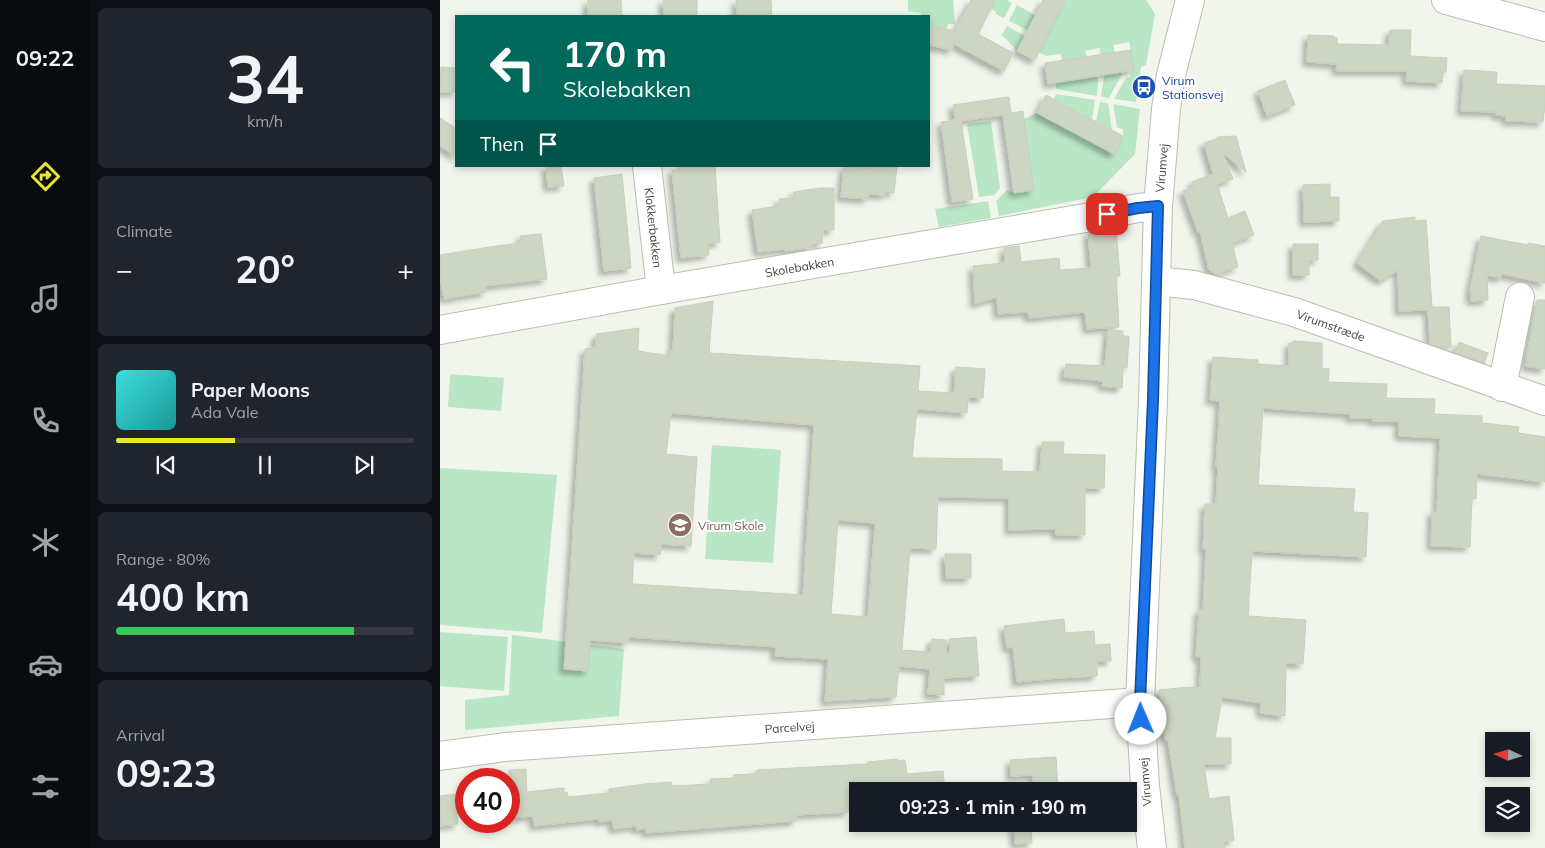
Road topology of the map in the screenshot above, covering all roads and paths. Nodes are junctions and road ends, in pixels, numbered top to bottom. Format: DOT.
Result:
graph roads {
  1 [pos="1190,0"];
  2 [pos="1446,0"];
  3 [pos="1545,26"];
  4 [pos="647,167"];
  5 [pos="1158,206"];
  6 [pos="1156,281"];
  7 [pos="661,290"];
  8 [pos="1520,297"];
  9 [pos="440,330"];
  10 [pos="1502,387"];
  11 [pos="1545,401"];
  12 [pos="1140,702"];
  13 [pos="440,756"];
  14 [pos="1152,848"];
  1 -- 5 [label="street, Virumvej"];
  2 -- 3 [label="street"];
  4 -- 7 [label="street, Klokkerbakken"];
  5 -- 6 [label="street, Virumvej"];
  5 -- 7 [label="street, Skolebakken"];
  6 -- 10 [label="street, Virumstræde"];
  6 -- 12 [label="street, Virumvej"];
  7 -- 9 [label="street, Skolebakken"];
  8 -- 10 [label="street"];
  10 -- 11 [label="street, Virumstræde"];
  12 -- 13 [label="street, Parcelvej"];
  12 -- 14 [label="street, Virumvej"];
}
